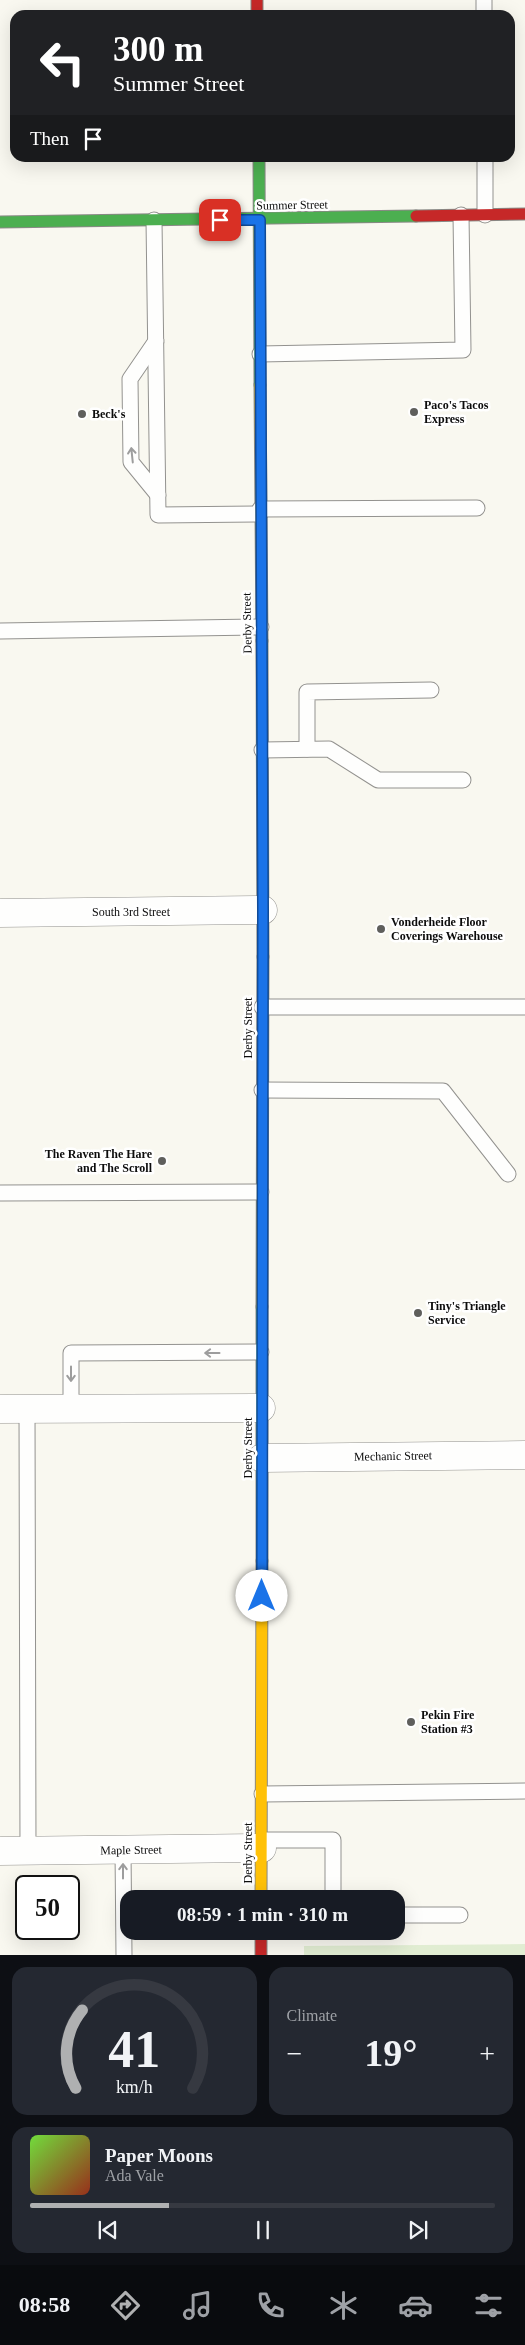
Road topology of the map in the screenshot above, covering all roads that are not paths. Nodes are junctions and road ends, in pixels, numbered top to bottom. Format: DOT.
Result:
graph roads {
  1 [pos="259,162"];
  2 [pos="485,162"];
  3 [pos="525,214"];
  4 [pos="461,215"];
  5 [pos="485,215"];
  6 [pos="154,220"];
  7 [pos="260,220"];
  8 [pos="0,222"];
  9 [pos="156,341"];
  10 [pos="260,354"];
  11 [pos="158,495"];
  12 [pos="477,508"];
  13 [pos="260,512"];
  14 [pos="261,627"];
  15 [pos="0,630"];
  16 [pos="432,690"];
  17 [pos="307,749"];
  18 [pos="262,750"];
  19 [pos="463,780"];
  20 [pos="263,910"];
  21 [pos="0,913"];
  22 [pos="262,1007"];
  23 [pos="525,1007"];
  24 [pos="262,1090"];
  25 [pos="508,1174"];
  26 [pos="261,1192"];
  27 [pos="0,1193"];
  28 [pos="261,1352"];
  29 [pos="27,1408"];
  30 [pos="71,1408"];
  31 [pos="261,1408"];
  32 [pos="0,1409"];
  33 [pos="525,1455"];
  34 [pos="262,1458"];
  35 [pos="525,1791"];
  36 [pos="262,1794"];
  37 [pos="262,1844"];
  38 [pos="123,1850"];
  39 [pos="0,1851"];
  40 [pos="28,1851"];
  41 [pos="125,1890"];
  42 [pos="261,1890"];
  43 [pos="334,1890"];
  44 [pos="405,1915"];
  45 [pos="460,1915"];
  46 [pos="125,1940"];
  47 [pos="261,1940"];
  48 [pos="124,1955"];
  49 [pos="261,1955"];
  1 -- 7 [label="main road, Derby Street"];
  2 -- 5 [label="lane"];
  3 -- 5 [label="main road, Summer Street"];
  4 -- 5 [label="main road, Summer Street"];
  4 -- 7 [label="main road, Summer Street"];
  4 -- 10 [label="lane"];
  6 -- 7 [label="main road, Summer Street"];
  6 -- 8 [label="main road, Summer Street"];
  6 -- 9 [label="lane"];
  7 -- 10 [label="main road, Derby Street"];
  9 -- 11 [label="lane"];
  11 -- 9 [label="lane, one-way"];
  10 -- 13 [label="main road, Derby Street"];
  11 -- 13 [label="lane"];
  12 -- 13 [label="lane"];
  13 -- 14 [label="main road, Derby Street"];
  14 -- 15 [label="lane"];
  14 -- 18 [label="main road, Derby Street"];
  16 -- 17 [label="lane"];
  17 -- 18 [label="lane"];
  17 -- 19 [label="lane"];
  18 -- 20 [label="main road, Derby Street"];
  20 -- 21 [label="street, South 3rd Street"];
  20 -- 22 [label="main road, Derby Street"];
  22 -- 23 [label="lane"];
  22 -- 24 [label="main road, Derby Street"];
  24 -- 25 [label="lane"];
  24 -- 26 [label="main road, Derby Street"];
  26 -- 27 [label="lane"];
  26 -- 28 [label="main road, Derby Street"];
  28 -- 30 [label="lane, one-way"];
  28 -- 31 [label="main road, Derby Street"];
  29 -- 30 [label="street"];
  29 -- 32 [label="street"];
  29 -- 40 [label="lane"];
  30 -- 31 [label="street"];
  31 -- 34 [label="main road, Derby Street"];
  33 -- 34 [label="street, Mechanic Street"];
  34 -- 36 [label="main road, Derby Street"];
  35 -- 36 [label="lane"];
  36 -- 37 [label="main road, Derby Street"];
  37 -- 38 [label="street, Maple Street"];
  37 -- 42 [label="main road, Derby Street"];
  37 -- 43 [label="lane"];
  38 -- 40 [label="street, Maple Street"];
  41 -- 38 [label="lane, one-way"];
  39 -- 40 [label="street, Maple Street"];
  44 -- 45 [label="lane"];
  46 -- 48 [label="lane"];
  47 -- 49 [label="main road"];
}
